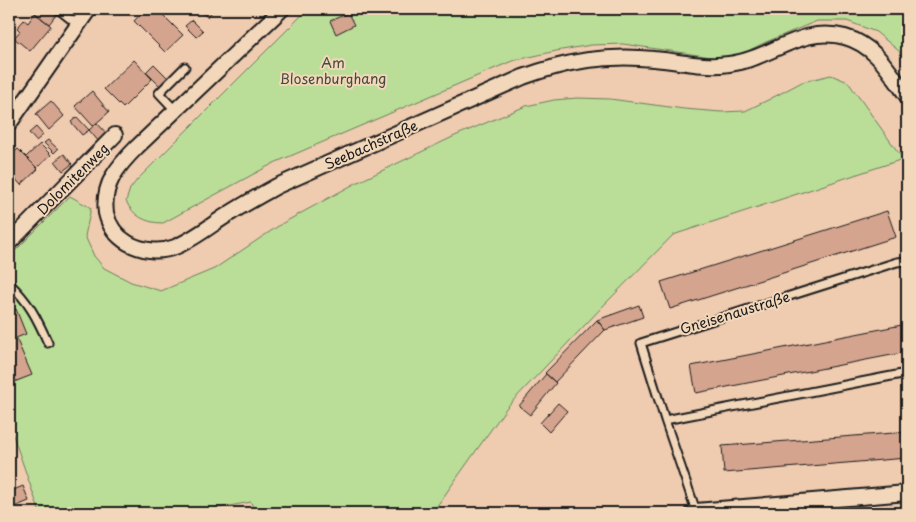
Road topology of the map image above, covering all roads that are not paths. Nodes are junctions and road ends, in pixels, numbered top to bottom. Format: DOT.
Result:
graph roads {
  1 [pos="58,9"];
  2 [pos="89,9"];
  3 [pos="282,9"];
  4 [pos="78,25"];
  5 [pos="184,67"];
  6 [pos="907,96"];
  7 [pos="175,110"];
  8 [pos="9,124"];
  9 [pos="115,135"];
  10 [pos="9,243"];
  11 [pos="907,261"];
  12 [pos="9,283"];
  13 [pos="48,343"];
  14 [pos="907,373"];
  15 [pos="665,420"];
  16 [pos="907,494"];
  17 [pos="694,512"];
  1 -- 4 [label="lane"];
  2 -- 4 [label="street"];
  3 -- 7 [label="street, Seebachstraße"];
  4 -- 8 [label="street"];
  5 -- 7 [label="lane"];
  6 -- 7 [label="street, Seebachstraße"];
  9 -- 10 [label="street, Dolomitenweg"];
  11 -- 15 [label="lane, Gneisenaustraße"];
  12 -- 13 [label="lane"];
  14 -- 15 [label="lane"];
  15 -- 17 [label="lane, Gneisenaustraße"];
  16 -- 17 [label="street, Gneisenaustraße"];
}
